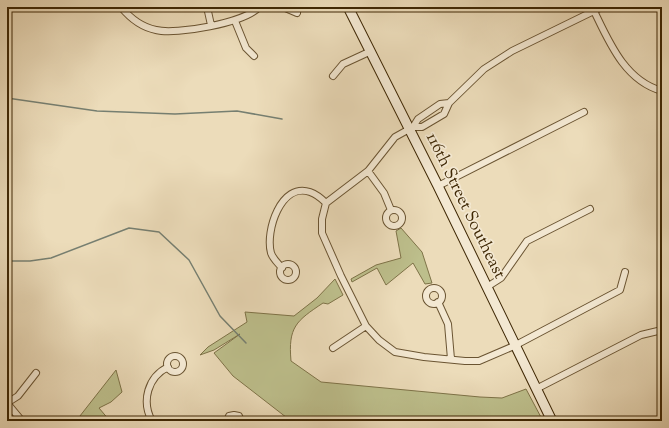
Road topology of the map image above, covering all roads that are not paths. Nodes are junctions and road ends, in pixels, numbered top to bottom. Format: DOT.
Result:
graph roads {
  1 [pos="120,7"];
  2 [pos="207,7"];
  3 [pos="258,7"];
  4 [pos="283,7"];
  5 [pos="348,7"];
  6 [pos="602,7"];
  7 [pos="594,11"];
  8 [pos="297,13"];
  9 [pos="235,21"];
  10 [pos="211,25"];
  11 [pos="370,52"];
  12 [pos="254,56"];
  13 [pos="333,76"];
  14 [pos="662,91"];
  15 [pos="449,103"];
  16 [pos="584,112"];
  17 [pos="411,128"];
  18 [pos="368,171"];
  19 [pos="438,186"];
  20 [pos="326,202"];
  21 [pos="590,208"];
  22 [pos="391,210"];
  23 [pos="282,268"];
  24 [pos="625,272"];
  25 [pos="487,287"];
  26 [pos="438,302"];
  27 [pos="366,326"];
  28 [pos="662,330"];
  29 [pos="514,346"];
  30 [pos="333,348"];
  31 [pos="451,358"];
  32 [pos="168,367"];
  33 [pos="36,373"];
  34 [pos="536,389"];
  35 [pos="22,421"];
  36 [pos="152,421"];
  37 [pos="227,421"];
  38 [pos="241,421"];
  39 [pos="552,421"];
  1 -- 10 [label="street"];
  2 -- 10 [label="street"];
  3 -- 9 [label="street"];
  4 -- 8 [label="street"];
  5 -- 11 [label="street, 116th Street Southeast"];
  6 -- 7 [label="street"];
  7 -- 14 [label="street"];
  7 -- 15 [label="street"];
  9 -- 10 [label="street"];
  9 -- 12 [label="street"];
  11 -- 13 [label="street"];
  11 -- 17 [label="street, 116th Street Southeast"];
  15 -- 17 [label="street"];
  15 -- 17 [label="street"];
  16 -- 19 [label="street"];
  17 -- 18 [label="street"];
  17 -- 19 [label="street, 116th Street Southeast"];
  18 -- 20 [label="street"];
  18 -- 22 [label="street"];
  19 -- 25 [label="street, 116th Street Southeast"];
  20 -- 23 [label="street"];
  20 -- 27 [label="street"];
  21 -- 25 [label="street"];
  24 -- 29 [label="street"];
  25 -- 29 [label="street, 116th Street Southeast"];
  26 -- 31 [label="street"];
  27 -- 30 [label="street"];
  27 -- 31 [label="street"];
  28 -- 34 [label="street"];
  29 -- 31 [label="street"];
  29 -- 34 [label="street, 116th Street Southeast"];
  32 -- 36 [label="street"];
  33 -- 35 [label="street"];
  34 -- 39 [label="street, 116th Street Southeast"];
  37 -- 38 [label="street"];
}
